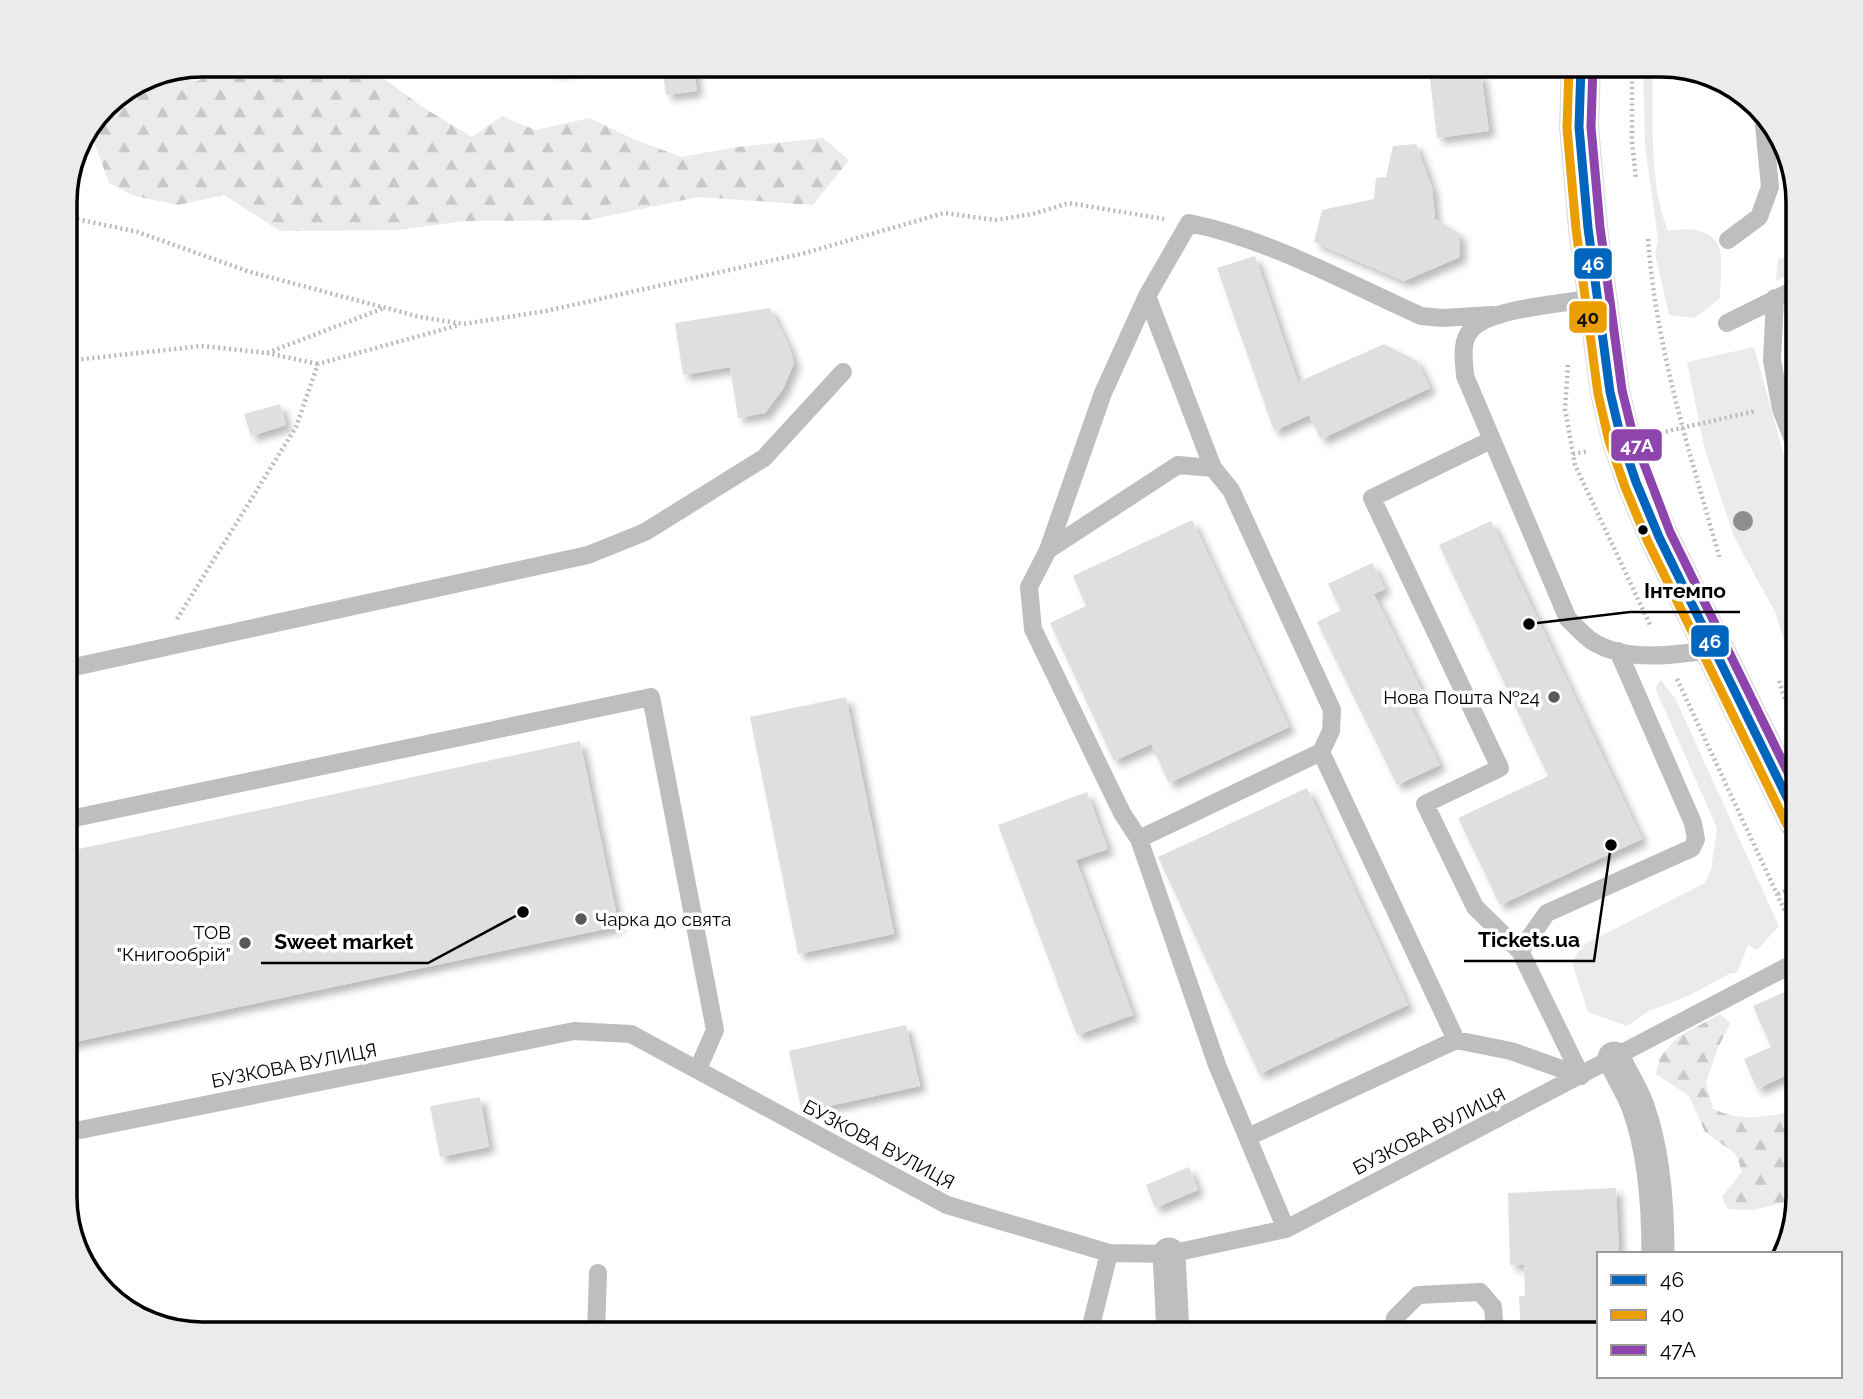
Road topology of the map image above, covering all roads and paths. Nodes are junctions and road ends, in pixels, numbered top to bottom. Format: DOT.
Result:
graph roads {
  1 [pos="1581,77"];
  2 [pos="1632,77"];
  3 [pos="1765,132"];
  4 [pos="1636,178"];
  5 [pos="77,219"];
  6 [pos="1189,223"];
  7 [pos="1648,239"];
  8 [pos="1728,240"];
  9 [pos="1786,293"];
  10 [pos="1147,296"];
  11 [pos="1596,298"];
  12 [pos="1775,298"];
  13 [pos="385,308"];
  14 [pos="1493,315"];
  15 [pos="1727,323"];
  16 [pos="463,324"];
  17 [pos="267,353"];
  18 [pos="77,360"];
  19 [pos="318,364"];
  20 [pos="843,372"];
  21 [pos="1760,410"];
  22 [pos="1786,424"];
  23 [pos="1682,427"];
  24 [pos="1491,440"];
  25 [pos="1623,443"];
  26 [pos="1573,454"];
  27 [pos="1213,468"];
  28 [pos="1048,550"];
  29 [pos="1720,559"];
  30 [pos="159,647"];
  31 [pos="1715,649"];
  32 [pos="1618,651"];
  33 [pos="77,666"];
  34 [pos="1677,678"];
  35 [pos="1779,681"];
  36 [pos="1786,702"];
  37 [pos="1321,752"];
  38 [pos="1786,795"];
  39 [pos="77,817"];
  40 [pos="1139,839"];
  41 [pos="1786,891"];
  42 [pos="1778,894"];
  43 [pos="1786,912"];
  44 [pos="1520,951"];
  45 [pos="1786,967"];
  46 [pos="1455,1040"];
  47 [pos="1614,1058"];
  48 [pos="698,1069"];
  49 [pos="1581,1076"];
  50 [pos="77,1131"];
  51 [pos="1248,1137"];
  52 [pos="1286,1229"];
  53 [pos="1658,1252"];
  54 [pos="1108,1254"];
  55 [pos="1169,1254"];
  56 [pos="598,1273"];
  57 [pos="596,1322"];
  58 [pos="1092,1322"];
  59 [pos="1172,1322"];
  60 [pos="1395,1322"];
  61 [pos="1494,1322"];
  1 -- 11 [label="main road"];
  2 -- 4 [label="path"];
  3 -- 8 [label="lane"];
  5 -- 13 [label="path"];
  6 -- 10 [label="lane"];
  6 -- 14 [label="lane"];
  6 -- 16 [label="path"];
  7 -- 23 [label="path"];
  9 -- 12 [label="lane"];
  10 -- 27 [label="lane"];
  10 -- 28 [label="lane"];
  11 -- 14 [label="lane"];
  11 -- 25 [label="main road"];
  12 -- 15 [label="lane"];
  12 -- 22 [label="lane"];
  13 -- 16 [label="path"];
  13 -- 17 [label="path"];
  14 -- 24 [label="lane"];
  16 -- 19 [label="path"];
  17 -- 18 [label="path"];
  17 -- 19 [label="path"];
  19 -- 30 [label="path"];
  20 -- 30 [label="lane"];
  21 -- 23 [label="path"];
  23 -- 25 [label="path"];
  23 -- 29 [label="path"];
  24 -- 32 [label="lane"];
  24 -- 44 [label="lane"];
  25 -- 26 [label="path"];
  25 -- 31 [label="main road"];
  27 -- 28 [label="lane"];
  27 -- 37 [label="lane"];
  28 -- 40 [label="lane"];
  30 -- 33 [label="lane"];
  31 -- 32 [label="lane"];
  31 -- 38 [label="main road"];
  32 -- 44 [label="lane"];
  34 -- 42 [label="path"];
  35 -- 36 [label="path"];
  37 -- 40 [label="lane"];
  37 -- 46 [label="lane"];
  39 -- 48 [label="lane"];
  40 -- 51 [label="lane"];
  41 -- 42 [label="path"];
  42 -- 43 [label="path"];
  44 -- 49 [label="lane"];
  45 -- 47 [label="lane, БУЗКОВА ВУЛИЦЯ"];
  46 -- 49 [label="lane"];
  46 -- 51 [label="lane"];
  47 -- 49 [label="lane, БУЗКОВА ВУЛИЦЯ"];
  47 -- 53 [label="street"];
  48 -- 50 [label="lane, БУЗКОВА ВУЛИЦЯ"];
  48 -- 54 [label="lane, БУЗКОВА ВУЛИЦЯ"];
  49 -- 52 [label="lane, БУЗКОВА ВУЛИЦЯ"];
  51 -- 52 [label="lane"];
  52 -- 55 [label="lane, БУЗКОВА ВУЛИЦЯ"];
  54 -- 55 [label="lane, БУЗКОВА ВУЛИЦЯ"];
  54 -- 58 [label="lane"];
  55 -- 59 [label="street"];
  56 -- 57 [label="lane"];
  60 -- 61 [label="lane"];
}
